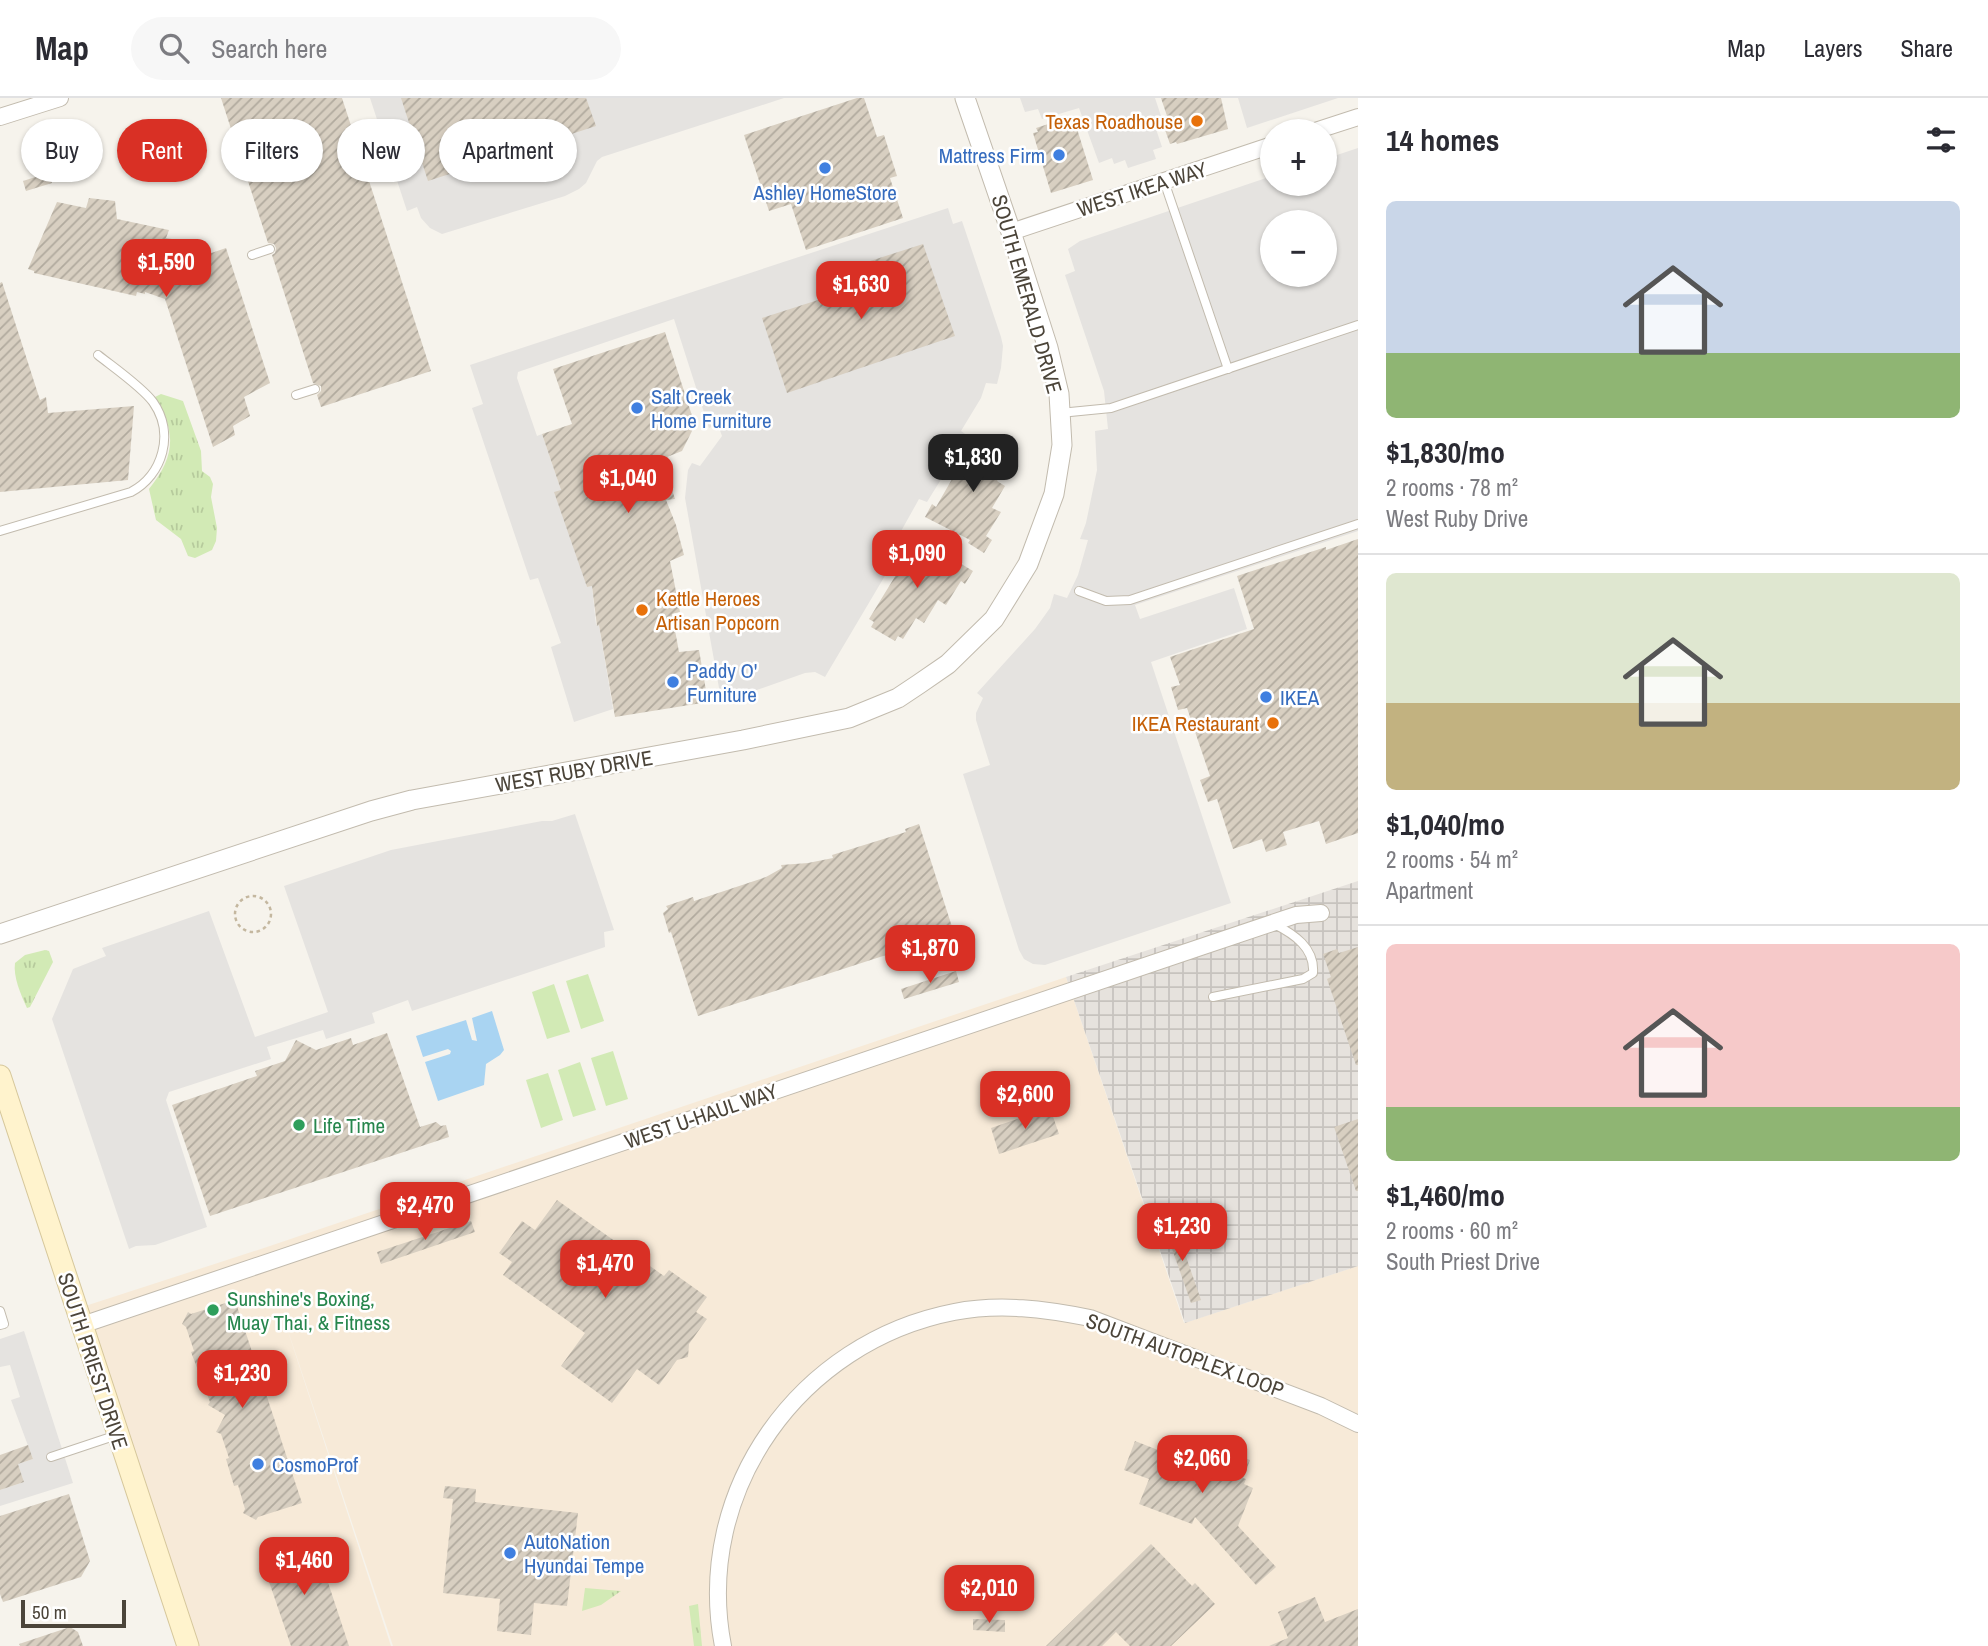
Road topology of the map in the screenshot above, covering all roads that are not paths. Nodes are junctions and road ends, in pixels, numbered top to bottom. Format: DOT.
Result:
graph roads {
  1 [pos="60,98"];
  2 [pos="965,98"];
  3 [pos="0,117"];
  4 [pos="1358,117"];
  5 [pos="1337,124"];
  6 [pos="1260,149"];
  7 [pos="1164,181"];
  8 [pos="1012,232"];
  9 [pos="270,249"];
  10 [pos="252,255"];
  11 [pos="1358,325"];
  12 [pos="98,355"];
  13 [pos="1228,369"];
  14 [pos="315,389"];
  15 [pos="296,395"];
  16 [pos="1060,412"];
  17 [pos="1054,494"];
  18 [pos="1358,524"];
  19 [pos="0,531"];
  20 [pos="1079,591"];
  21 [pos="1321,913"];
  22 [pos="1272,923"];
  23 [pos="0,934"];
  24 [pos="1213,997"];
  25 [pos="0,1076"];
  26 [pos="0,1311"];
  27 [pos="0,1325"];
  28 [pos="82,1325"];
  29 [pos="1358,1424"];
  30 [pos="117,1435"];
  31 [pos="51,1457"];
  32 [pos="188,1646"];
  33 [pos="723,1646"];
  1 -- 3 [label="street"];
  2 -- 8 [label="street, SOUTH EMERALD DRIVE"];
  4 -- 5 [label="street"];
  6 -- 7 [label="street, WEST IKEA WAY"];
  7 -- 8 [label="street, WEST IKEA WAY"];
  7 -- 13 [label="lane"];
  8 -- 16 [label="street, SOUTH EMERALD DRIVE"];
  9 -- 10 [label="lane"];
  11 -- 13 [label="lane"];
  12 -- 19 [label="lane"];
  13 -- 16 [label="lane"];
  14 -- 15 [label="lane"];
  16 -- 17 [label="street, SOUTH EMERALD DRIVE"];
  17 -- 23 [label="street, WEST RUBY DRIVE"];
  18 -- 20 [label="lane"];
  21 -- 22 [label="street, WEST U-HAUL WAY"];
  22 -- 24 [label="lane"];
  22 -- 28 [label="street, WEST U-HAUL WAY"];
  25 -- 28 [label="main road, SOUTH PRIEST DRIVE"];
  26 -- 27 [label="lane"];
  28 -- 30 [label="main road, SOUTH PRIEST DRIVE"];
  29 -- 33 [label="street, SOUTH AUTOPLEX LOOP"];
  30 -- 31 [label="lane"];
  30 -- 32 [label="main road, SOUTH PRIEST DRIVE"];
}
